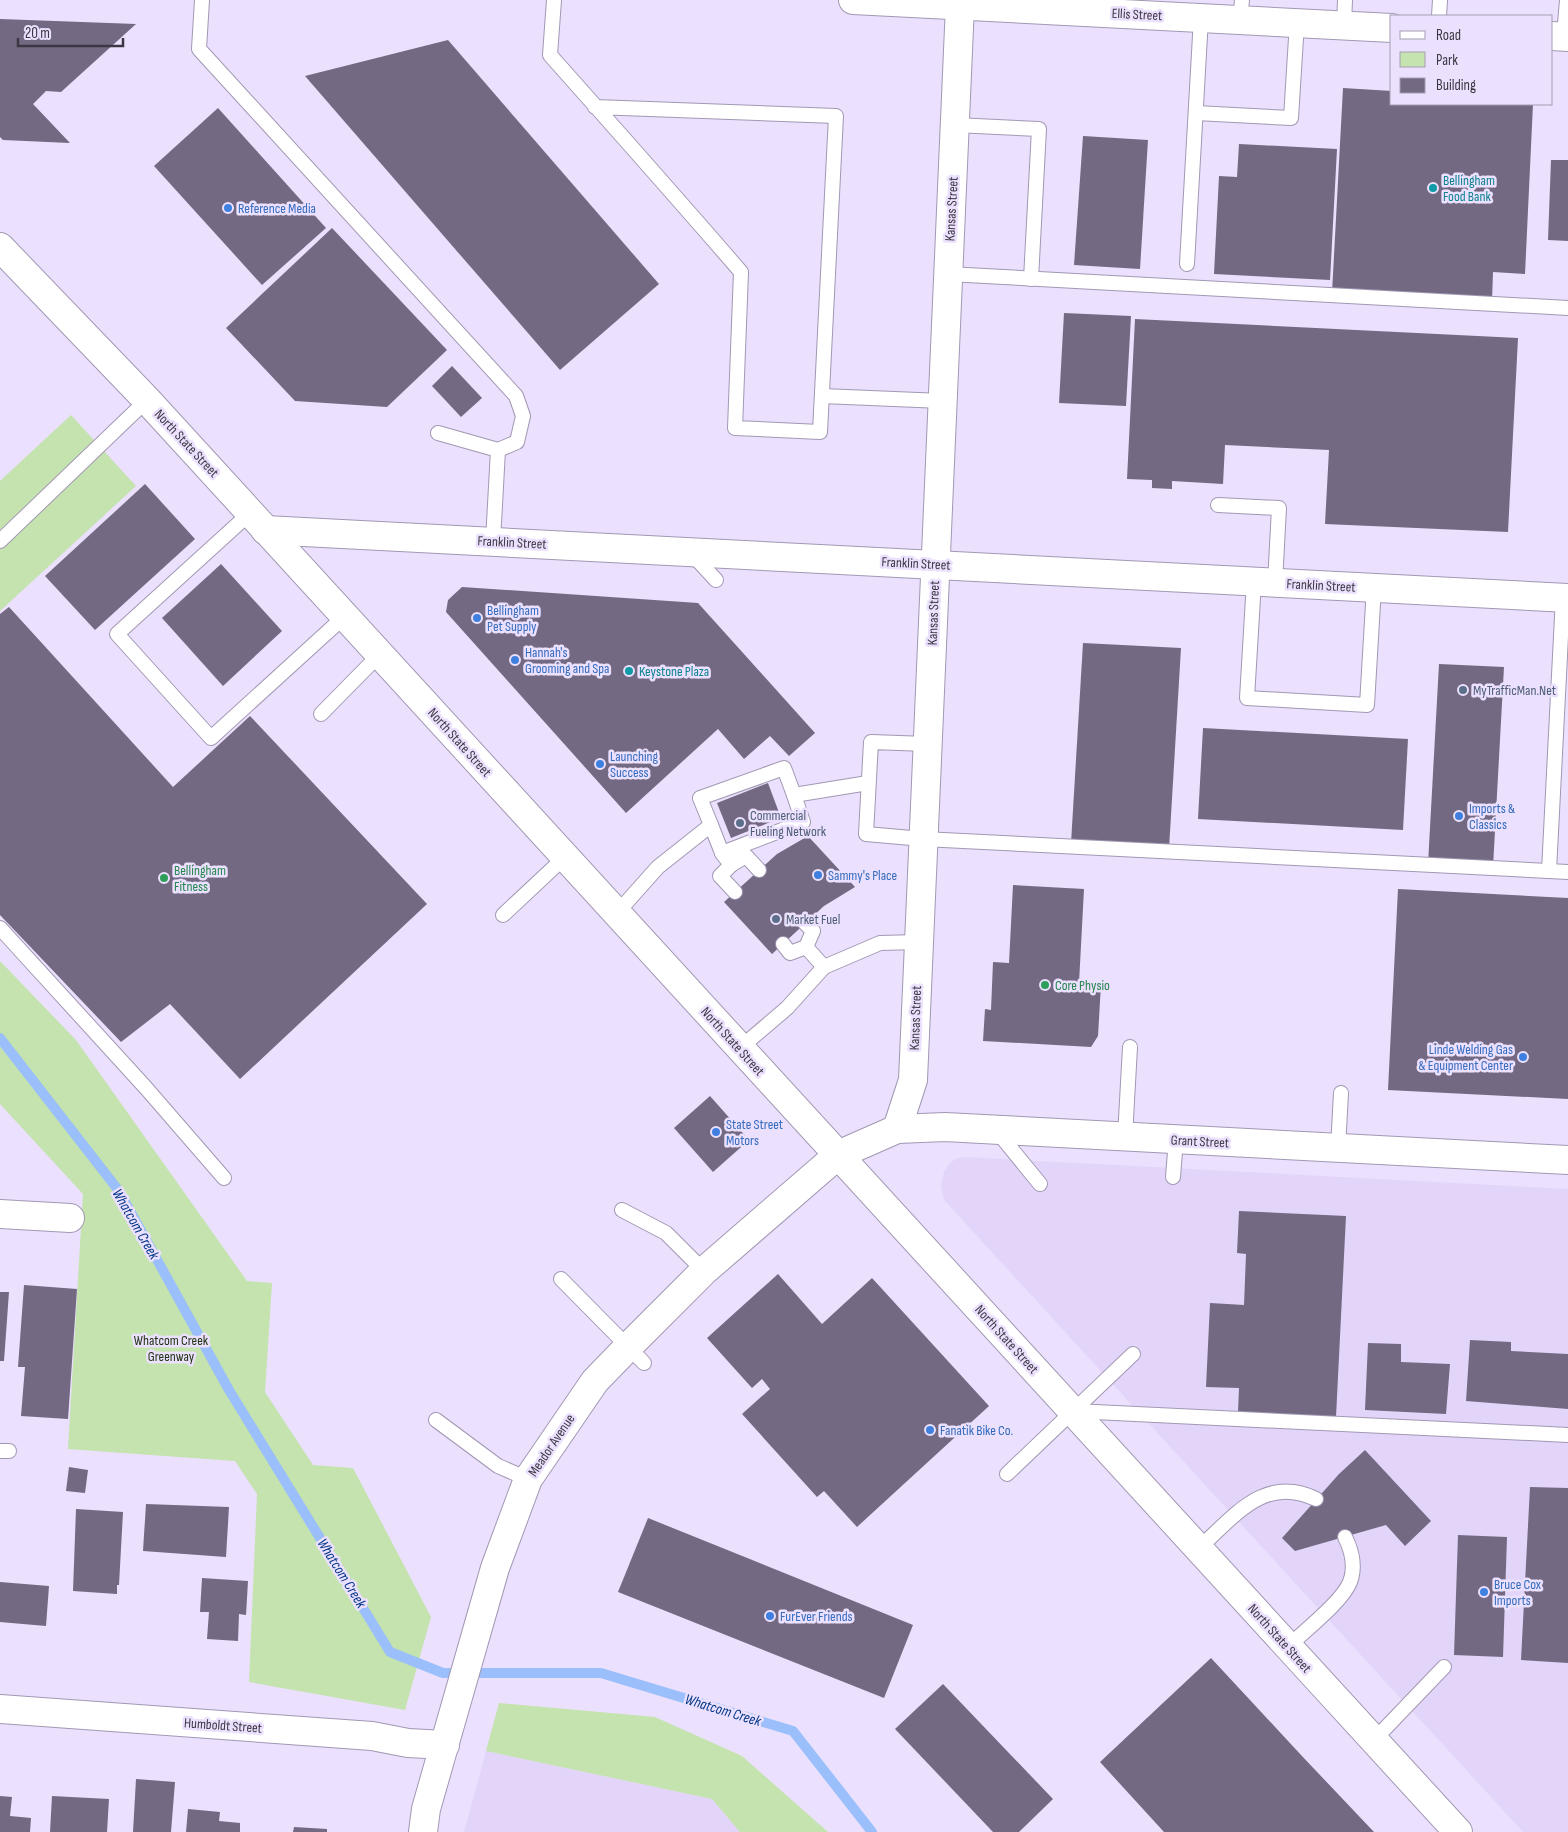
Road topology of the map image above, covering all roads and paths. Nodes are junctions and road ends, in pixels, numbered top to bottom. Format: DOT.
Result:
graph roads {
  1 [pos="202,0"];
  2 [pos="554,0"];
  3 [pos="853,0"];
  4 [pos="1440,0"];
  5 [pos="1566,0"];
  6 [pos="948,3"];
  7 [pos="1049,5"];
  8 [pos="1241,10"];
  9 [pos="1344,13"];
  10 [pos="1439,15"];
  11 [pos="1201,18"];
  12 [pos="1297,22"];
  13 [pos="1390,27"];
  14 [pos="1561,36"];
  15 [pos="595,106"];
  16 [pos="1196,113"];
  17 [pos="955,125"];
  18 [pos="2,249"];
  19 [pos="1187,264"];
  20 [pos="948,274"];
  21 [pos="1031,279"];
  22 [pos="1568,308"];
  23 [pos="822,396"];
  24 [pos="147,400"];
  25 [pos="942,401"];
  26 [pos="438,433"];
  27 [pos="498,450"];
  28 [pos="1218,505"];
  29 [pos="258,521"];
  30 [pos="0,541"];
  31 [pos="493,541"];
  32 [pos="690,552"];
  33 [pos="935,564"];
  34 [pos="716,580"];
  35 [pos="1264,582"];
  36 [pos="1374,587"];
  37 [pos="1566,597"];
  38 [pos="345,616"];
  39 [pos="380,654"];
  40 [pos="321,714"];
  41 [pos="927,744"];
  42 [pos="868,784"];
  43 [pos="794,795"];
  44 [pos="711,825"];
  45 [pos="923,839"];
  46 [pos="722,853"];
  47 [pos="566,857"];
  48 [pos="731,865"];
  49 [pos="760,870"];
  50 [pos="1549,872"];
  51 [pos="1568,872"];
  52 [pos="736,892"];
  53 [pos="616,912"];
  54 [pos="503,915"];
  55 [pos="805,923"];
  56 [pos="0,928"];
  57 [pos="919,942"];
  58 [pos="782,944"];
  59 [pos="806,946"];
  60 [pos="824,967"];
  61 [pos="1130,1047"];
  62 [pos="740,1048"];
  63 [pos="1341,1093"];
  64 [pos="897,1129"];
  65 [pos="995,1130"];
  66 [pos="1125,1137"];
  67 [pos="1176,1139"];
  68 [pos="1338,1148"];
  69 [pos="838,1155"];
  70 [pos="1568,1160"];
  71 [pos="1173,1177"];
  72 [pos="224,1178"];
  73 [pos="1040,1184"];
  74 [pos="622,1210"];
  75 [pos="0,1214"];
  76 [pos="70,1218"];
  77 [pos="704,1272"];
  78 [pos="561,1279"];
  79 [pos="1133,1354"];
  80 [pos="636,1355"];
  81 [pos="1072,1411"];
  82 [pos="436,1420"];
  83 [pos="1568,1435"];
  84 [pos="1007,1474"];
  85 [pos="528,1479"];
  86 [pos="1316,1499"];
  87 [pos="1345,1537"];
  88 [pos="1198,1549"];
  89 [pos="1288,1647"];
  90 [pos="1444,1667"];
  91 [pos="0,1709"];
  92 [pos="1374,1740"];
  93 [pos="445,1745"];
  94 [pos="423,1832"];
  95 [pos="1458,1832"];
  1 -- 27 [label="lane"];
  2 -- 15 [label="lane"];
  3 -- 6 [label="street, Ellis Street"];
  4 -- 10 [label="lane"];
  5 -- 14 [label="lane"];
  6 -- 7 [label="street, Ellis Street"];
  6 -- 17 [label="street, Kansas Street"];
  7 -- 11 [label="street, Ellis Street"];
  8 -- 11 [label="street, Ellis Street"];
  8 -- 12 [label="street, Ellis Street"];
  9 -- 12 [label="street, Ellis Street"];
  9 -- 13 [label="street, Ellis Street"];
  11 -- 16 [label="lane"];
  12 -- 16 [label="lane"];
  15 -- 23 [label="lane"];
  15 -- 23 [label="lane"];
  16 -- 19 [label="lane"];
  17 -- 20 [label="street, Kansas Street"];
  17 -- 21 [label="lane"];
  18 -- 24 [label="street, North State Street"];
  20 -- 21 [label="lane"];
  20 -- 25 [label="street, Kansas Street"];
  21 -- 22 [label="lane"];
  23 -- 25 [label="lane"];
  24 -- 29 [label="street, North State Street"];
  24 -- 30 [label="lane"];
  25 -- 33 [label="street, Kansas Street"];
  26 -- 27 [label="lane"];
  27 -- 31 [label="lane"];
  28 -- 35 [label="lane"];
  29 -- 31 [label="street, Franklin Street"];
  29 -- 38 [label="street, North State Street"];
  29 -- 38 [label="lane"];
  31 -- 32 [label="street, Franklin Street"];
  32 -- 33 [label="street, Franklin Street"];
  32 -- 34 [label="lane"];
  33 -- 35 [label="street, Franklin Street"];
  33 -- 41 [label="street, Kansas Street"];
  35 -- 36 [label="street, Franklin Street"];
  35 -- 36 [label="lane"];
  36 -- 37 [label="street, Franklin Street"];
  37 -- 50 [label="lane"];
  38 -- 39 [label="street, North State Street"];
  39 -- 40 [label="lane"];
  39 -- 47 [label="street, North State Street"];
  41 -- 42 [label="lane"];
  41 -- 45 [label="street, Kansas Street"];
  42 -- 43 [label="lane"];
  42 -- 45 [label="lane"];
  43 -- 44 [label="lane"];
  43 -- 46 [label="lane"];
  44 -- 46 [label="lane"];
  44 -- 53 [label="lane"];
  45 -- 50 [label="lane"];
  45 -- 57 [label="street, Kansas Street"];
  46 -- 48 [label="lane"];
  47 -- 53 [label="street, North State Street"];
  47 -- 54 [label="lane"];
  48 -- 49 [label="lane"];
  48 -- 52 [label="lane"];
  50 -- 51 [label="lane"];
  53 -- 62 [label="street, North State Street"];
  55 -- 59 [label="lane"];
  56 -- 72 [label="lane"];
  57 -- 60 [label="lane"];
  57 -- 64 [label="street, Kansas Street"];
  58 -- 59 [label="lane"];
  59 -- 60 [label="lane"];
  60 -- 62 [label="lane"];
  61 -- 66 [label="lane"];
  62 -- 69 [label="street, North State Street"];
  63 -- 68 [label="lane"];
  64 -- 65 [label="street, Grant Street"];
  64 -- 69 [label="street, Grant Street"];
  65 -- 66 [label="street, Grant Street"];
  65 -- 73 [label="lane"];
  66 -- 67 [label="street, Grant Street"];
  67 -- 68 [label="street, Grant Street"];
  67 -- 71 [label="lane"];
  68 -- 70 [label="street, Grant Street"];
  69 -- 77 [label="street, Meador Avenue"];
  69 -- 81 [label="street, North State Street"];
  74 -- 77 [label="lane"];
  75 -- 76 [label="street"];
  77 -- 80 [label="street, Meador Avenue"];
  78 -- 80 [label="lane"];
  79 -- 81 [label="lane"];
  80 -- 85 [label="street, Meador Avenue"];
  81 -- 83 [label="lane"];
  81 -- 84 [label="lane"];
  81 -- 88 [label="street, North State Street"];
  82 -- 85 [label="lane"];
  85 -- 93 [label="street, Meador Avenue"];
  86 -- 88 [label="lane"];
  87 -- 89 [label="lane"];
  88 -- 89 [label="street, North State Street"];
  89 -- 92 [label="street, North State Street"];
  90 -- 92 [label="lane"];
  91 -- 93 [label="street, Humboldt Street"];
  92 -- 95 [label="street, North State Street"];
  93 -- 94 [label="street, Meador Avenue"];
}
